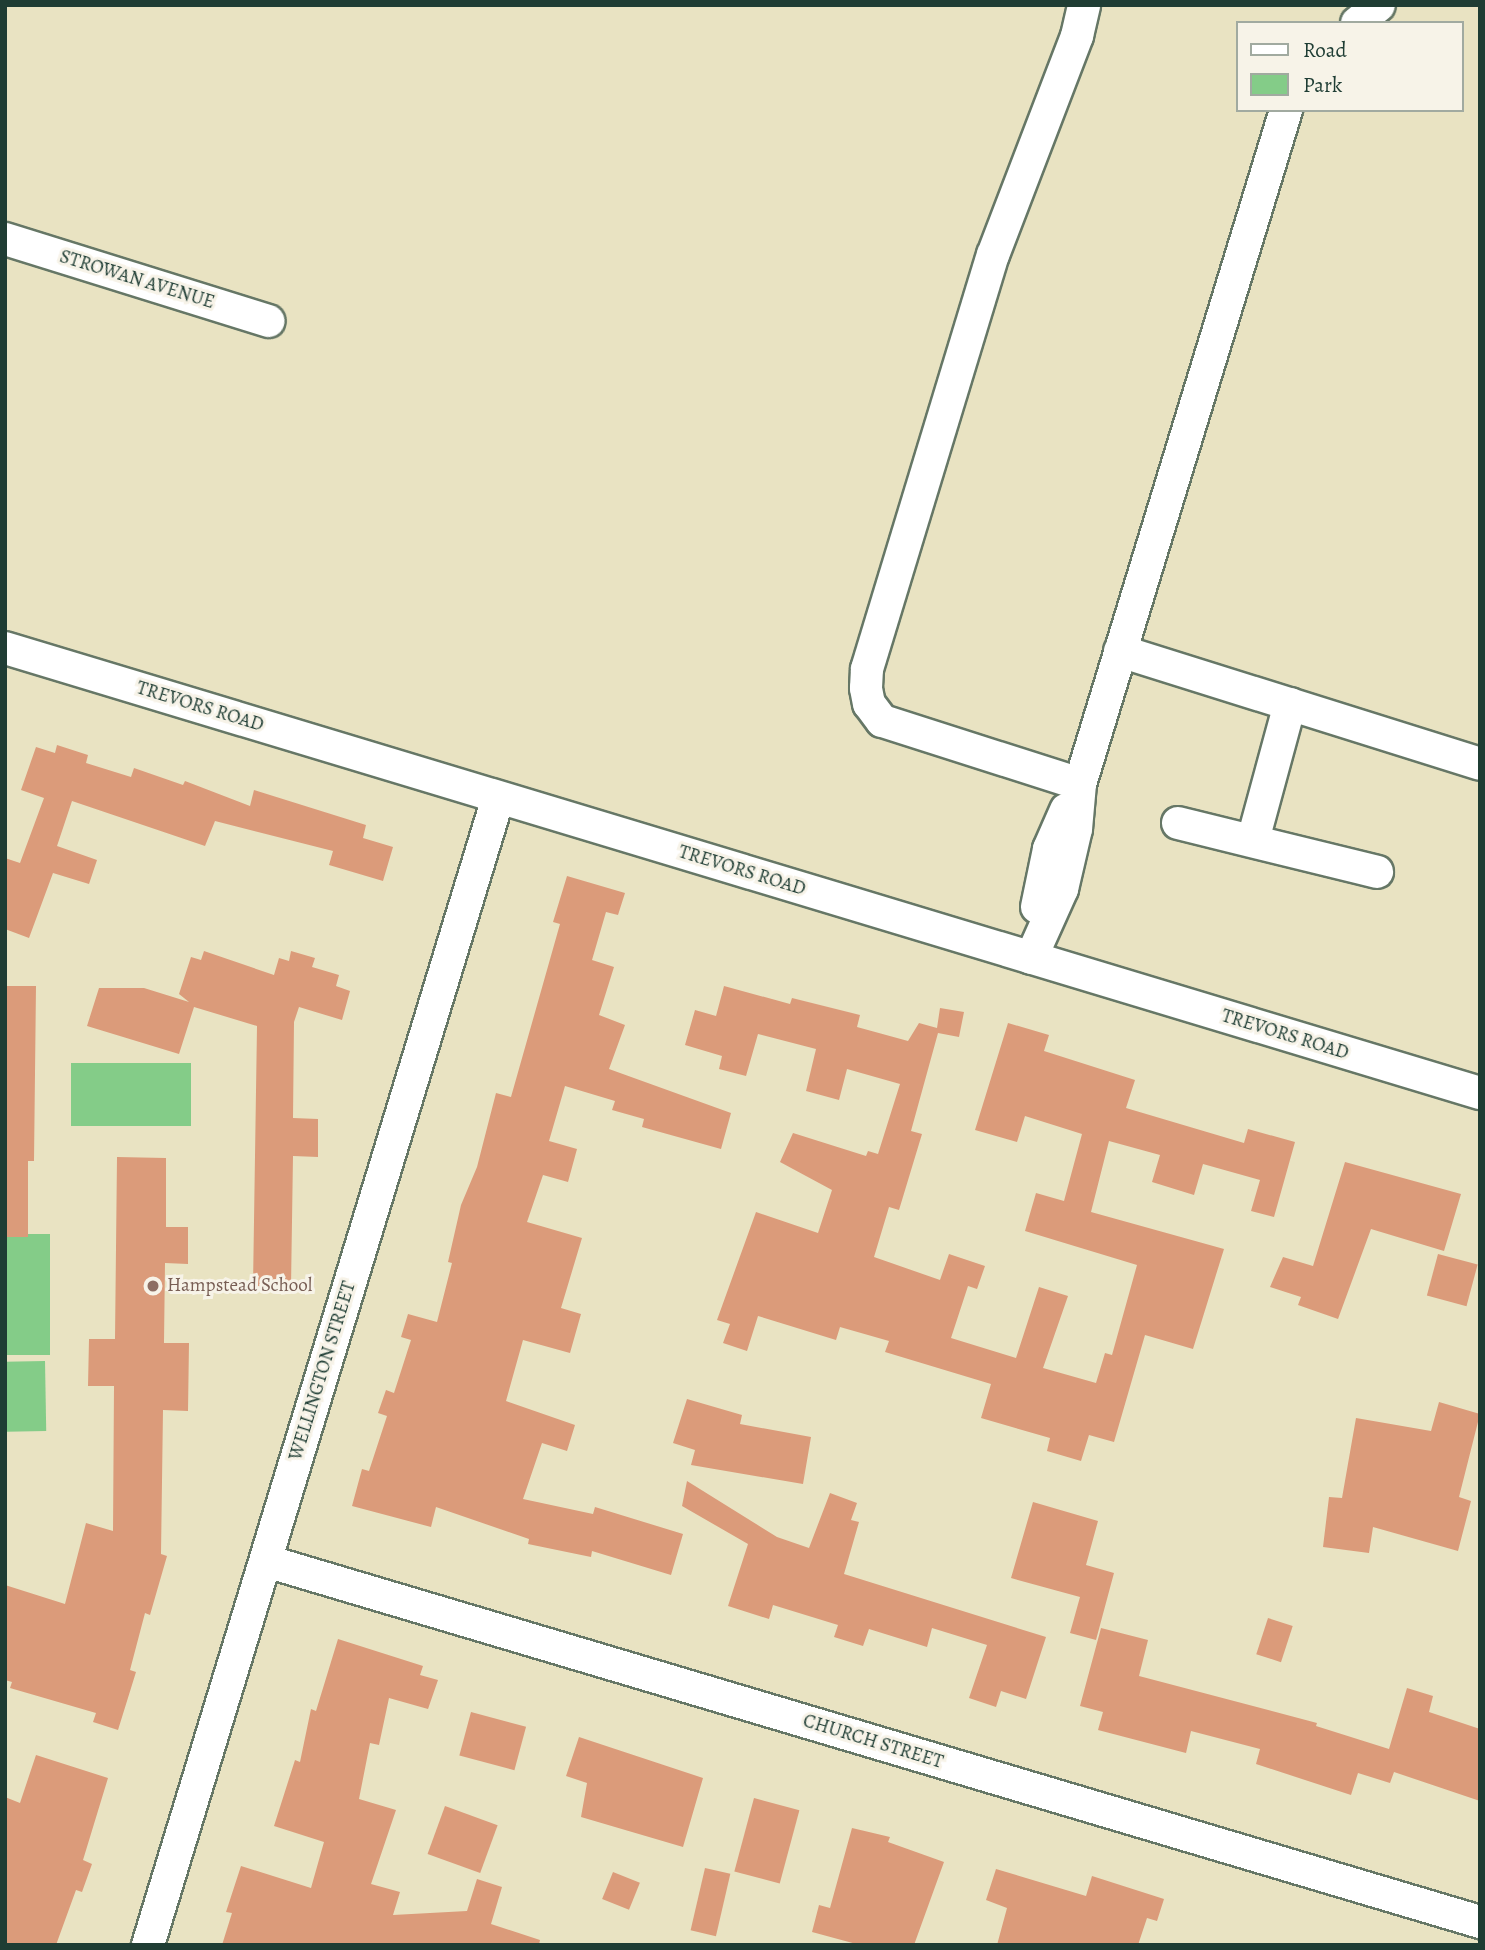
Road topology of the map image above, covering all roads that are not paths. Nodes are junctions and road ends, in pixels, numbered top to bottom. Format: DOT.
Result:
graph roads {
  1 [pos="1084,5"];
  2 [pos="1379,5"];
  3 [pos="1359,21"];
  4 [pos="1285,112"];
  5 [pos="5,239"];
  6 [pos="269,321"];
  7 [pos="5,648"];
  8 [pos="1120,651"];
  9 [pos="1290,704"];
  10 [pos="1480,764"];
  11 [pos="1080,784"];
  12 [pos="498,798"];
  13 [pos="1178,823"];
  14 [pos="1254,840"];
  15 [pos="1377,872"];
  16 [pos="1031,958"];
  17 [pos="1480,1093"];
  18 [pos="266,1561"];
  19 [pos="1480,1922"];
  20 [pos="148,1945"];
  1 -- 11 [label="street"];
  2 -- 3 [label="street"];
  4 -- 8 [label="street"];
  5 -- 6 [label="street, STROWAN AVENUE"];
  7 -- 12 [label="street, TREVORS ROAD"];
  8 -- 9 [label="street"];
  8 -- 11 [label="street"];
  9 -- 10 [label="street"];
  9 -- 14 [label="street"];
  11 -- 16 [label="street"];
  12 -- 16 [label="street, TREVORS ROAD"];
  12 -- 18 [label="street, WELLINGTON STREET"];
  13 -- 14 [label="street"];
  14 -- 15 [label="street"];
  16 -- 17 [label="street, TREVORS ROAD"];
  18 -- 19 [label="street, CHURCH STREET"];
  18 -- 20 [label="street, WELLINGTON STREET"];
}
